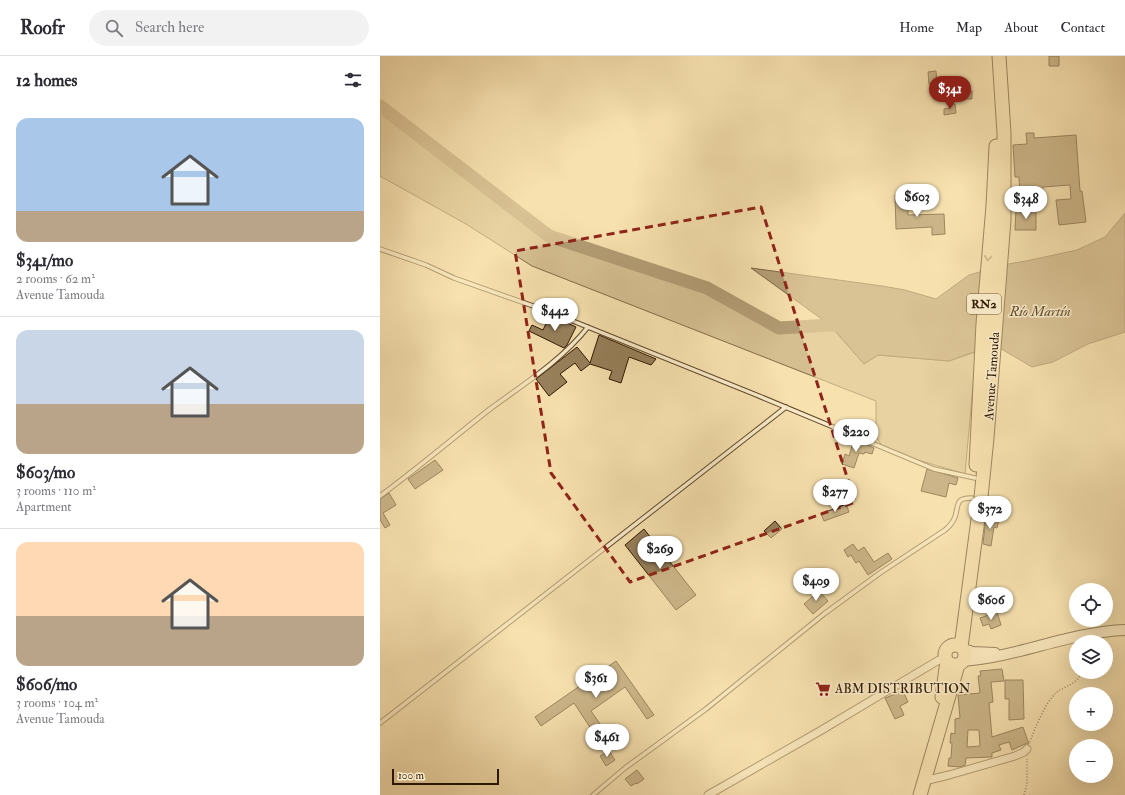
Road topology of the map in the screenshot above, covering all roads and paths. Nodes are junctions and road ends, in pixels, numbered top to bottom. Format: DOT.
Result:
graph roads {
  1 [pos="992,56"];
  2 [pos="999,56"];
  3 [pos="997,220"];
  4 [pos="380,249"];
  5 [pos="588,327"];
  6 [pos="985,389"];
  7 [pos="786,407"];
  8 [pos="975,478"];
  9 [pos="380,496"];
  10 [pos="972,498"];
  11 [pos="1125,630"];
  12 [pos="953,656"];
  13 [pos="1078,679"];
  14 [pos="380,723"];
  15 [pos="1027,749"];
  16 [pos="924,781"];
  17 [pos="593,795"];
  18 [pos="708,795"];
  19 [pos="920,795"];
  20 [pos="1024,795"];
  1 -- 3 [label="highway, Avenue Tamouda / RN2"];
  2 -- 3 [label="highway, Avenue Tamouda / RN2"];
  3 -- 6 [label="highway, Avenue Tamouda / RN2"];
  4 -- 5 [label="lane"];
  5 -- 7 [label="lane"];
  5 -- 9 [label="lane"];
  6 -- 8 [label="highway, Avenue Tamouda / RN2"];
  6 -- 12 [label="highway, Avenue Tamouda / RN2"];
  7 -- 8 [label="lane"];
  7 -- 14 [label="lane"];
  8 -- 10 [label="highway, Avenue Tamouda / RN2"];
  10 -- 12 [label="highway, Avenue Tamouda / RN2"];
  10 -- 17 [label="lane"];
  11 -- 12 [label="street"];
  12 -- 16 [label="highway, Avenue Tamouda / RN2"];
  12 -- 18 [label="street"];
  13 -- 15 [label="path"];
  15 -- 16 [label="street"];
  15 -- 20 [label="path"];
  16 -- 19 [label="highway, Avenue Tamouda / RN2"];
}
